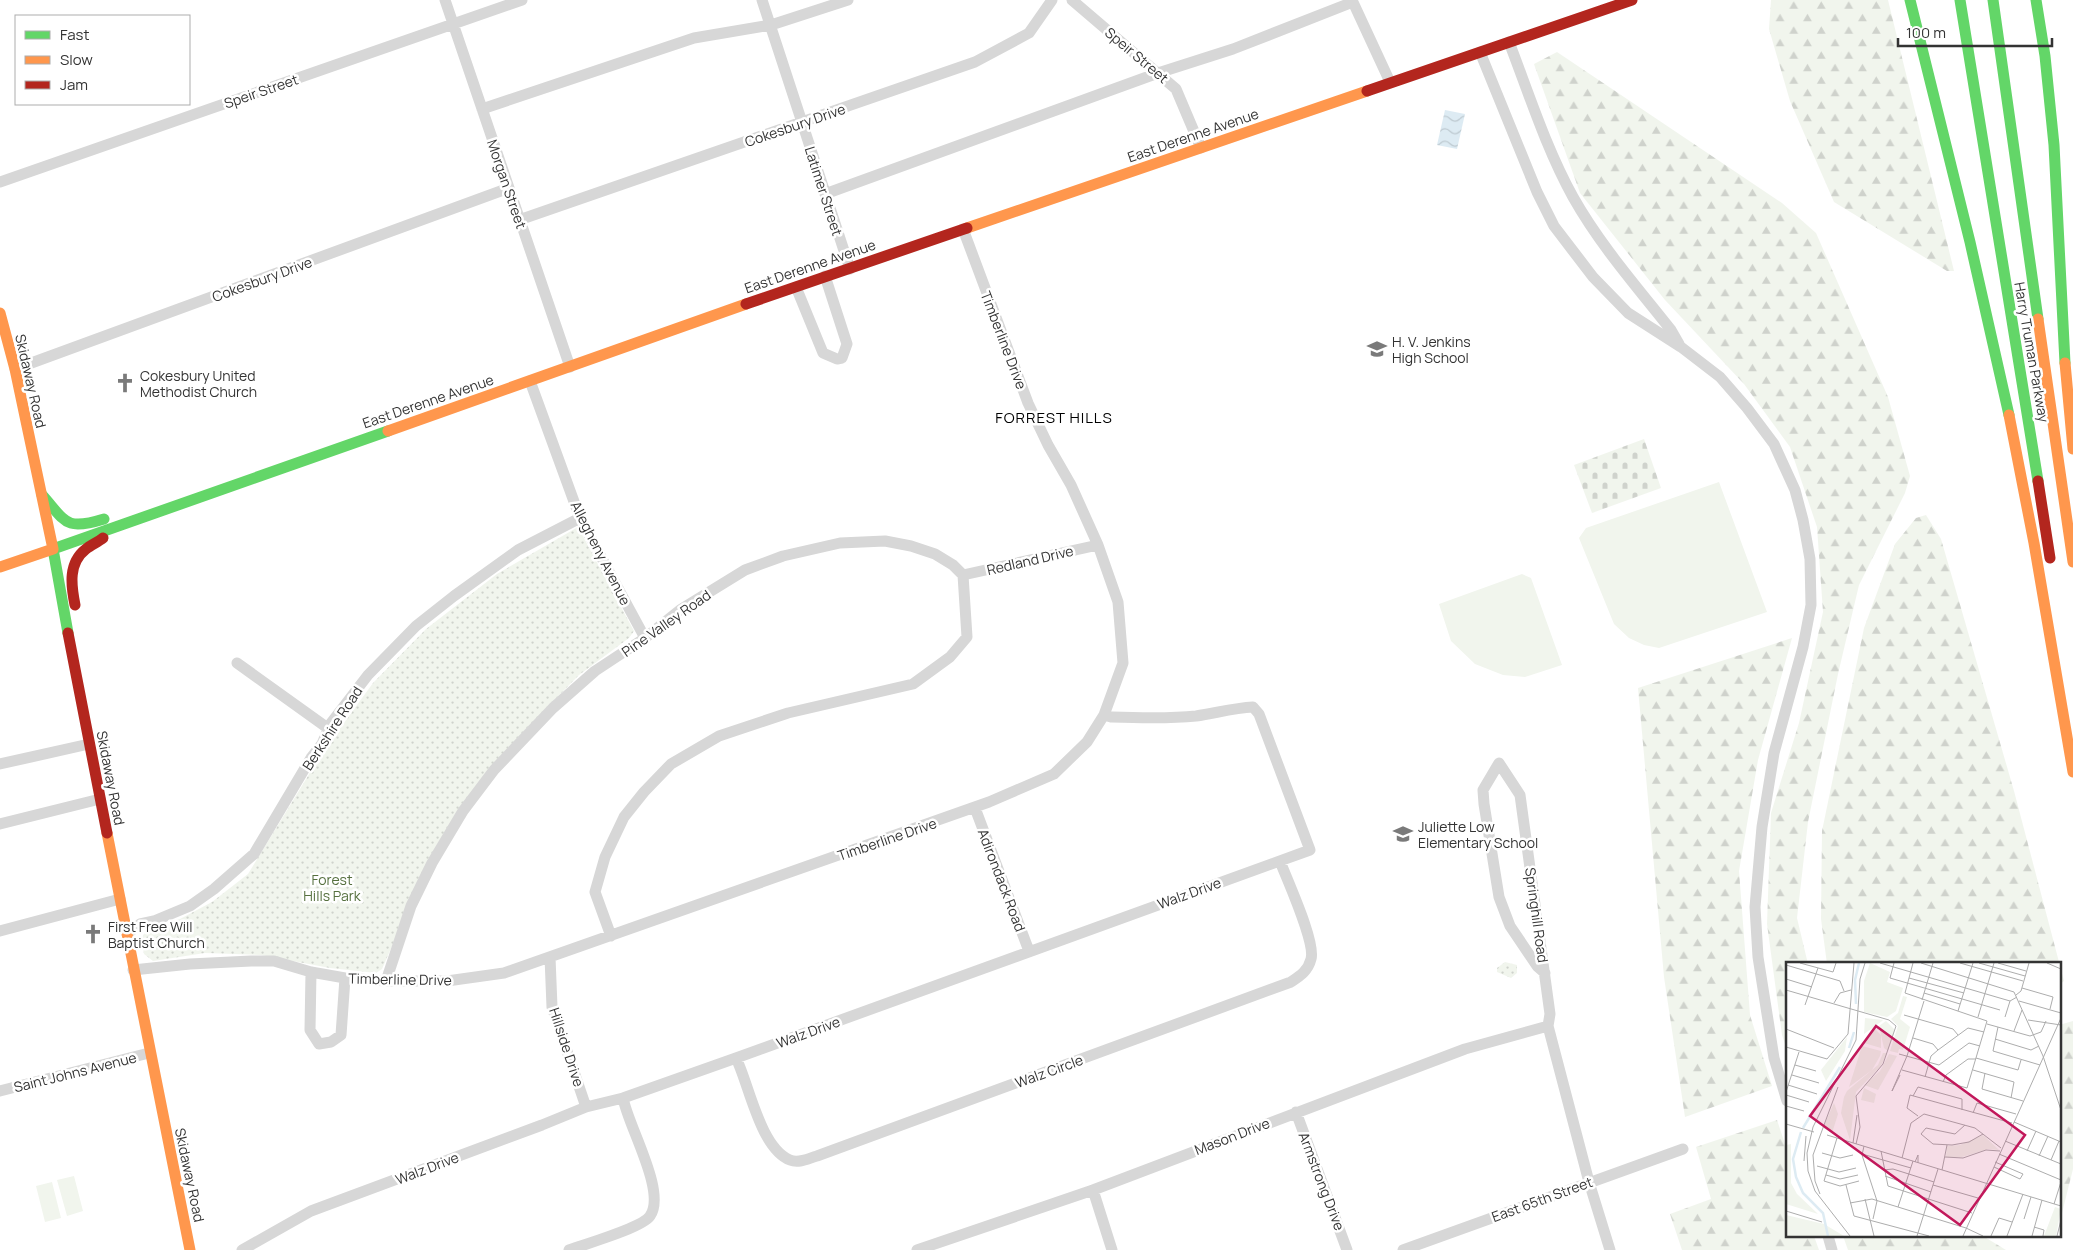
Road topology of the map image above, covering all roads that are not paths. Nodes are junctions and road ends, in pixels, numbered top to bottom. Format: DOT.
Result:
graph roads {
  1 [pos="446,0"];
  2 [pos="522,0"];
  3 [pos="762,0"];
  4 [pos="848,0"];
  5 [pos="1052,0"];
  6 [pos="1072,0"];
  7 [pos="1632,0"];
  8 [pos="1910,0"];
  9 [pos="1960,0"];
  10 [pos="1992,0"];
  11 [pos="2036,0"];
  12 [pos="1352,1"];
  13 [pos="454,24"];
  14 [pos="770,25"];
  15 [pos="1510,42"];
  16 [pos="1480,52"];
  17 [pos="1158,73"];
  18 [pos="1390,82"];
  19 [pos="482,109"];
  20 [pos="802,123"];
  21 [pos="1201,148"];
  22 [pos="0,182"];
  23 [pos="509,188"];
  24 [pos="825,194"];
  25 [pos="520,220"];
  26 [pos="963,228"];
  27 [pos="850,268"];
  28 [pos="825,276"];
  29 [pos="796,287"];
  30 [pos="0,313"];
  31 [pos="1681,347"];
  32 [pos="570,367"];
  33 [pos="15,369"];
  34 [pos="530,381"];
  35 [pos="2073,449"];
  36 [pos="42,495"];
  37 [pos="580,518"];
  38 [pos="135,520"];
  39 [pos="120,525"];
  40 [pos="1098,545"];
  41 [pos="53,549"];
  42 [pos="2073,562"];
  43 [pos="0,567"];
  44 [pos="2051,567"];
  45 [pos="963,575"];
  46 [pos="2062,636"];
  47 [pos="645,638"];
  48 [pos="237,663"];
  49 [pos="75,669"];
  50 [pos="2073,710"];
  51 [pos="1104,715"];
  52 [pos="329,729"];
  53 [pos="89,744"];
  54 [pos="0,764"];
  55 [pos="2073,772"];
  56 [pos="100,799"];
  57 [pos="975,808"];
  58 [pos="0,824"];
  59 [pos="1280,860"];
  60 [pos="120,899"];
  61 [pos="0,931"];
  62 [pos="128,934"];
  63 [pos="611,936"];
  64 [pos="1029,951"];
  65 [pos="550,958"];
  66 [pos="133,970"];
  67 [pos="311,972"];
  68 [pos="1545,973"];
  69 [pos="345,978"];
  70 [pos="386,981"];
  71 [pos="1548,1026"];
  72 [pos="149,1053"];
  73 [pos="736,1058"];
  74 [pos="0,1091"];
  75 [pos="623,1098"];
  76 [pos="1786,1098"];
  77 [pos="586,1107"];
  78 [pos="1296,1112"];
  79 [pos="1683,1149"];
  80 [pos="1588,1182"];
  81 [pos="1093,1190"];
  82 [pos="190,1250"];
  83 [pos="242,1250"];
  84 [pos="569,1250"];
  85 [pos="917,1250"];
  86 [pos="1112,1250"];
  87 [pos="1348,1250"];
  88 [pos="1402,1250"];
  89 [pos="1610,1250"];
  1 -- 13 [label="street, Morgan Street"];
  2 -- 13 [label="street, Speir Street"];
  3 -- 14 [label="street, Latimer Street"];
  4 -- 14 [label="street"];
  5 -- 20 [label="street, Cokesbury Drive"];
  6 -- 17 [label="street, Speir Street"];
  7 -- 15 [label="main road, East Derenne Avenue"];
  8 -- 55 [label="main road"];
  9 -- 44 [label="main road, Harry Truman Parkway"];
  10 -- 42 [label="main road, Harry Truman Parkway"];
  11 -- 35 [label="main road"];
  12 -- 17 [label="street"];
  12 -- 18 [label="street"];
  13 -- 19 [label="street, Morgan Street"];
  13 -- 22 [label="street, Speir Street"];
  14 -- 19 [label="street"];
  14 -- 20 [label="street, Latimer Street"];
  15 -- 16 [label="main road, East Derenne Avenue"];
  15 -- 31 [label="street"];
  16 -- 18 [label="main road, East Derenne Avenue"];
  16 -- 31 [label="street"];
  17 -- 21 [label="street, Speir Street"];
  17 -- 24 [label="street"];
  18 -- 21 [label="main road, East Derenne Avenue"];
  19 -- 23 [label="street, Morgan Street"];
  20 -- 24 [label="street, Latimer Street"];
  20 -- 25 [label="street, Cokesbury Drive"];
  21 -- 26 [label="main road, East Derenne Avenue"];
  23 -- 25 [label="street, Morgan Street"];
  23 -- 33 [label="street, Cokesbury Drive"];
  24 -- 27 [label="street, Latimer Street"];
  25 -- 32 [label="street, Morgan Street"];
  26 -- 27 [label="main road, East Derenne Avenue"];
  26 -- 40 [label="street, Timberline Drive"];
  27 -- 28 [label="main road, East Derenne Avenue"];
  28 -- 29 [label="main road, East Derenne Avenue"];
  28 -- 29 [label="street"];
  29 -- 32 [label="main road, East Derenne Avenue"];
  30 -- 33 [label="main road, Skidaway Road"];
  31 -- 76 [label="street"];
  32 -- 34 [label="main road, East Derenne Avenue"];
  33 -- 36 [label="main road, Skidaway Road"];
  34 -- 37 [label="street, Allegheny Avenue"];
  34 -- 38 [label="main road, East Derenne Avenue"];
  36 -- 38 [label="main road"];
  36 -- 41 [label="main road, Skidaway Road"];
  37 -- 47 [label="street, Allegheny Avenue"];
  37 -- 52 [label="street, Berkshire Road"];
  38 -- 39 [label="main road, East Derenne Avenue"];
  39 -- 41 [label="main road, East Derenne Avenue"];
  39 -- 49 [label="main road"];
  40 -- 45 [label="street, Redland Drive"];
  40 -- 51 [label="street, Timberline Drive"];
  41 -- 43 [label="main road, East Derenne Avenue"];
  41 -- 49 [label="main road, Skidaway Road"];
  45 -- 47 [label="street, Pine Valley Road"];
  45 -- 63 [label="street"];
  46 -- 50 [label="main road"];
  47 -- 70 [label="street, Pine Valley Road"];
  48 -- 52 [label="street"];
  49 -- 53 [label="main road, Skidaway Road"];
  51 -- 57 [label="street, Timberline Drive"];
  51 -- 59 [label="street, Walz Drive"];
  52 -- 62 [label="street, Berkshire Road"];
  53 -- 54 [label="street"];
  53 -- 56 [label="main road, Skidaway Road"];
  56 -- 58 [label="street"];
  56 -- 60 [label="main road, Skidaway Road"];
  57 -- 63 [label="street, Timberline Drive"];
  57 -- 64 [label="street, Adirondack Road"];
  59 -- 64 [label="street, Walz Drive"];
  59 -- 73 [label="street, Walz Circle"];
  60 -- 61 [label="street"];
  60 -- 62 [label="main road, Skidaway Road"];
  62 -- 66 [label="main road, Skidaway Road"];
  63 -- 65 [label="street, Timberline Drive"];
  64 -- 73 [label="street, Walz Drive"];
  65 -- 70 [label="street, Timberline Drive"];
  65 -- 77 [label="street, Hillside Drive"];
  66 -- 67 [label="street, Timberline Drive"];
  66 -- 72 [label="main road, Skidaway Road"];
  67 -- 69 [label="street, Timberline Drive"];
  67 -- 69 [label="street"];
  68 -- 68 [label="street, Springhill Road"];
  68 -- 71 [label="street, Springhill Road"];
  69 -- 70 [label="street, Timberline Drive"];
  71 -- 78 [label="street, Mason Drive"];
  71 -- 80 [label="street, Springhill Road"];
  72 -- 74 [label="street, Saint Johns Avenue"];
  72 -- 82 [label="main road, Skidaway Road"];
  73 -- 75 [label="street, Walz Drive"];
  75 -- 77 [label="street, Walz Drive"];
  75 -- 84 [label="street"];
  77 -- 83 [label="street, Walz Drive"];
  78 -- 81 [label="street, Mason Drive"];
  78 -- 87 [label="street, Armstrong Drive"];
  79 -- 80 [label="street, East 65th Street"];
  80 -- 88 [label="street, East 65th Street"];
  80 -- 89 [label="street, Springhill Road"];
  81 -- 85 [label="street, Mason Drive"];
  81 -- 86 [label="street"];
}
